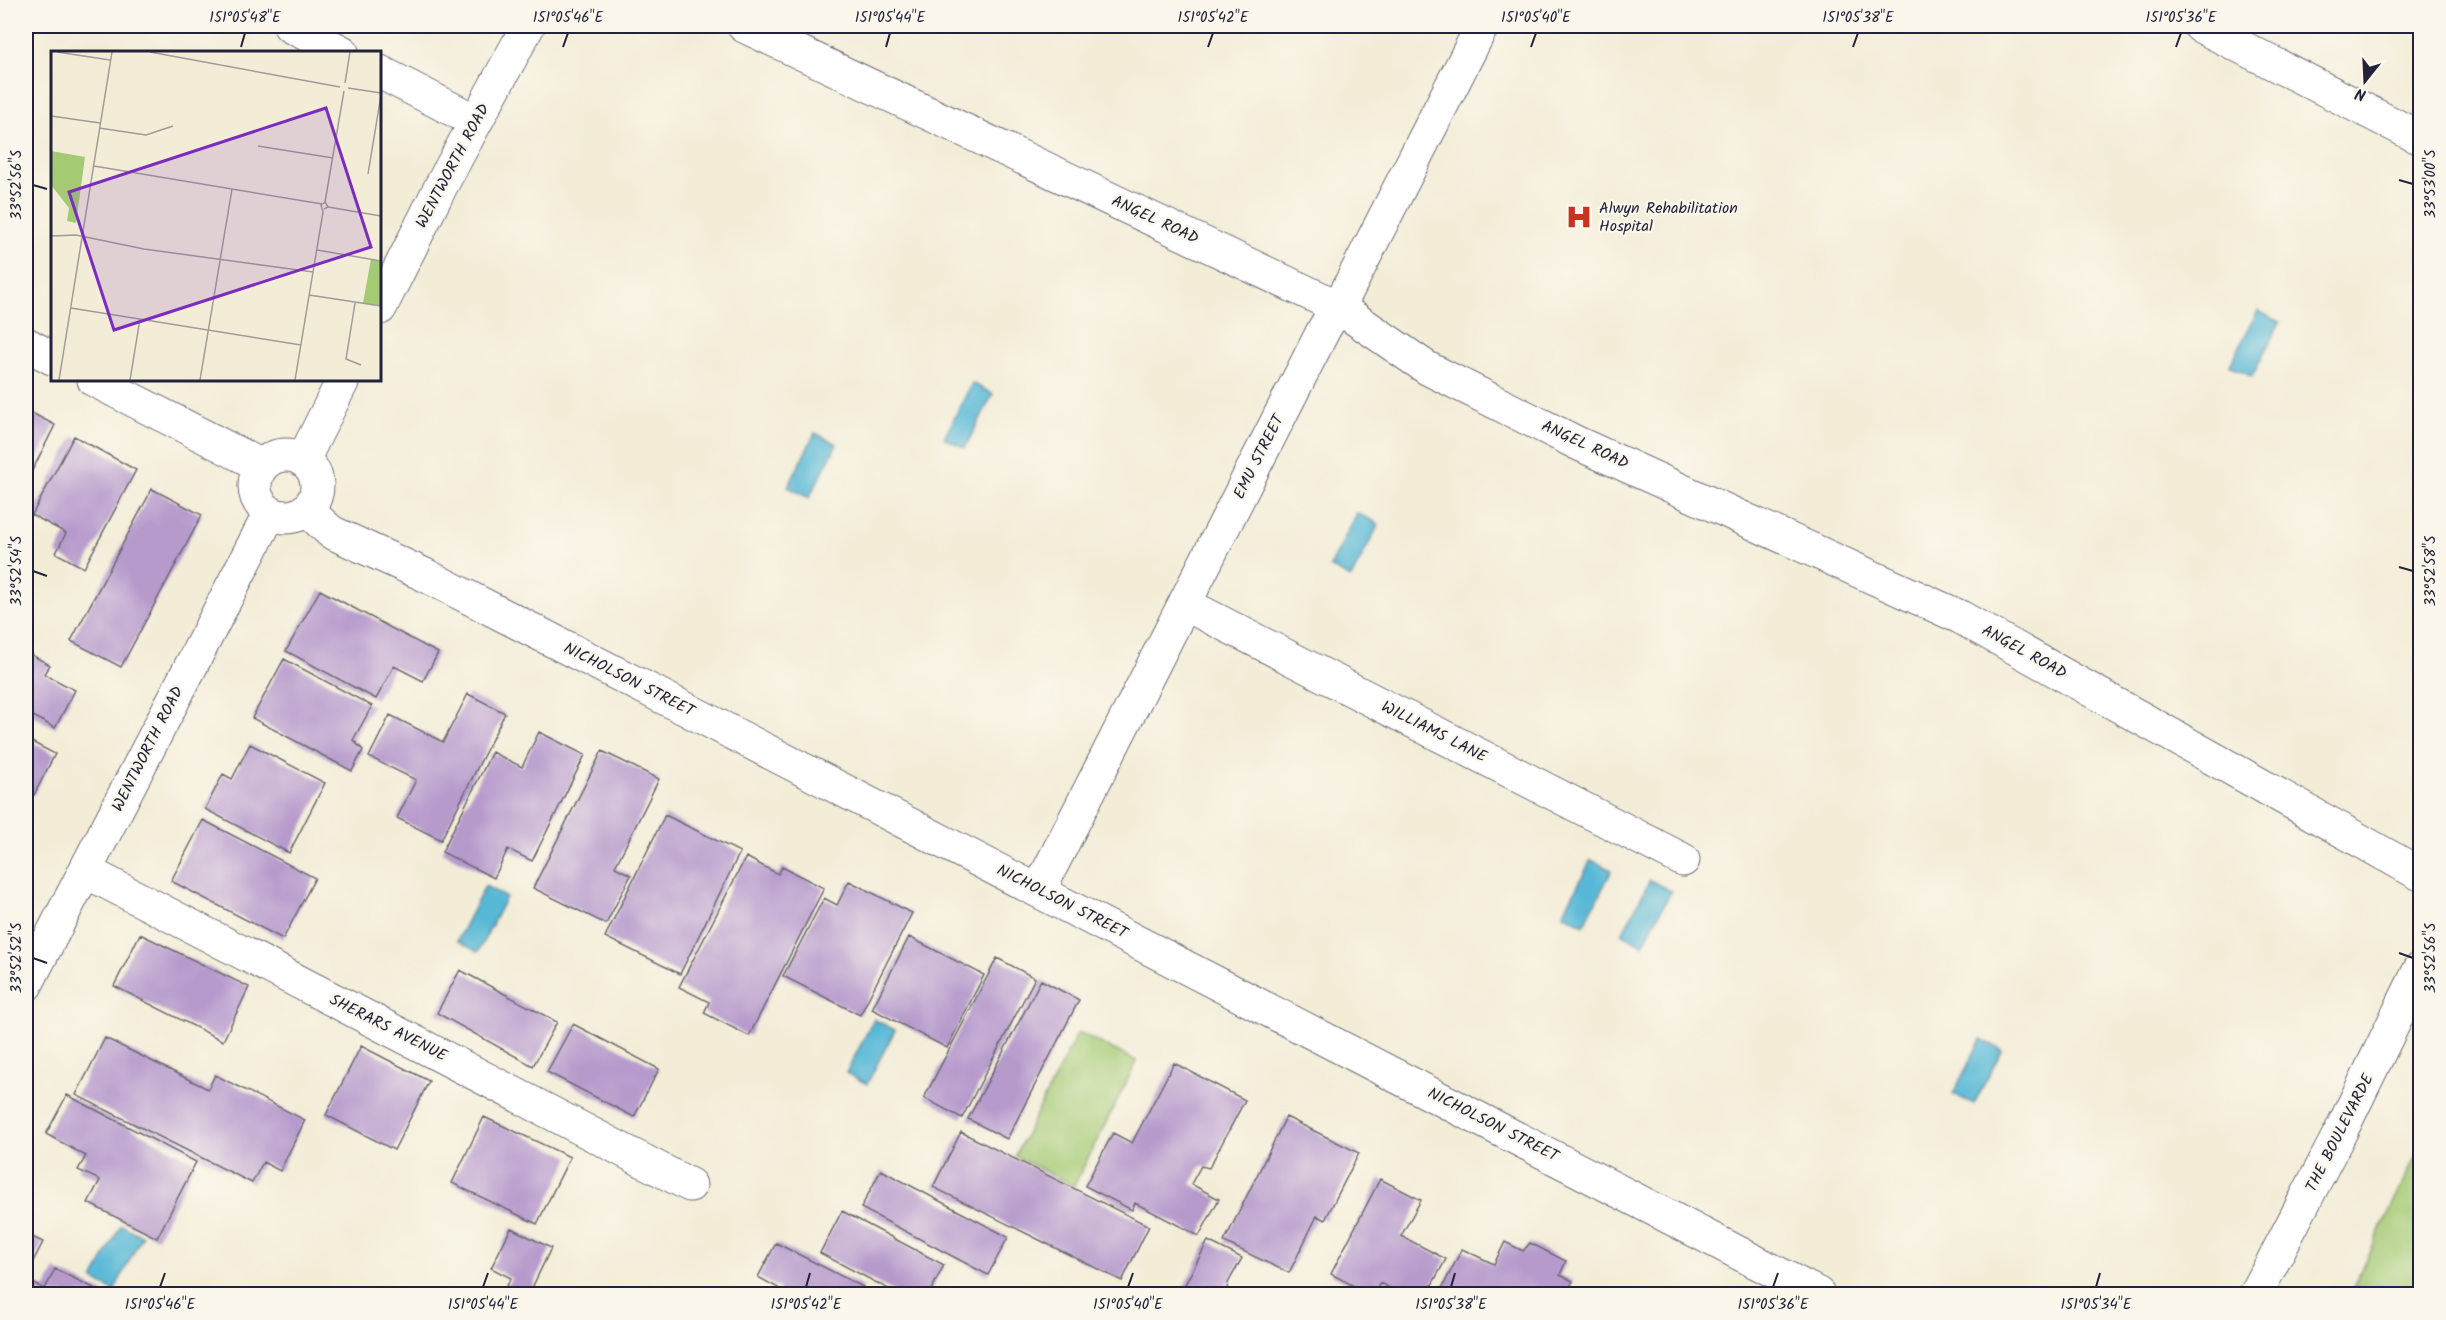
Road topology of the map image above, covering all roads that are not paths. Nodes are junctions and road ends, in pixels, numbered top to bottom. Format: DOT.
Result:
graph roads {
  1 [pos="290,26"];
  2 [pos="528,26"];
  3 [pos="744,26"];
  4 [pos="1482,26"];
  5 [pos="2200,26"];
  6 [pos="340,51"];
  7 [pos="381,73"];
  8 [pos="476,121"];
  9 [pos="2421,138"];
  10 [pos="381,306"];
  11 [pos="1338,307"];
  12 [pos="26,344"];
  13 [pos="51,357"];
  14 [pos="96,381"];
  15 [pos="342,381"];
  16 [pos="303,460"];
  17 [pos="262,466"];
  18 [pos="307,510"];
  19 [pos="270,513"];
  20 [pos="1185,604"];
  21 [pos="1683,860"];
  22 [pos="85,871"];
  23 [pos="2421,874"];
  24 [pos="1039,890"];
  25 [pos="2421,969"];
  26 [pos="26,985"];
  27 [pos="690,1185"];
  28 [pos="1818,1294"];
  29 [pos="2256,1294"];
  1 -- 6 [label="street"];
  2 -- 8 [label="street, WENTWORTH ROAD"];
  3 -- 11 [label="street, ANGEL ROAD"];
  4 -- 11 [label="street, EMU STREET"];
  5 -- 9 [label="street"];
  7 -- 8 [label="street"];
  8 -- 10 [label="street, WENTWORTH ROAD"];
  11 -- 20 [label="street, EMU STREET"];
  11 -- 23 [label="street, ANGEL ROAD"];
  12 -- 13 [label="street"];
  14 -- 17 [label="street"];
  15 -- 16 [label="street"];
  16 -- 17 [label="street"];
  16 -- 18 [label="street"];
  17 -- 19 [label="street"];
  18 -- 19 [label="street"];
  18 -- 24 [label="street, NICHOLSON STREET"];
  19 -- 22 [label="street, WENTWORTH ROAD"];
  20 -- 21 [label="street, WILLIAMS LANE"];
  20 -- 24 [label="street, EMU STREET"];
  22 -- 26 [label="street, WENTWORTH ROAD"];
  22 -- 27 [label="street, SHERARS AVENUE"];
  24 -- 28 [label="street, NICHOLSON STREET"];
  25 -- 29 [label="street, THE BOULEVARDE"];
}
